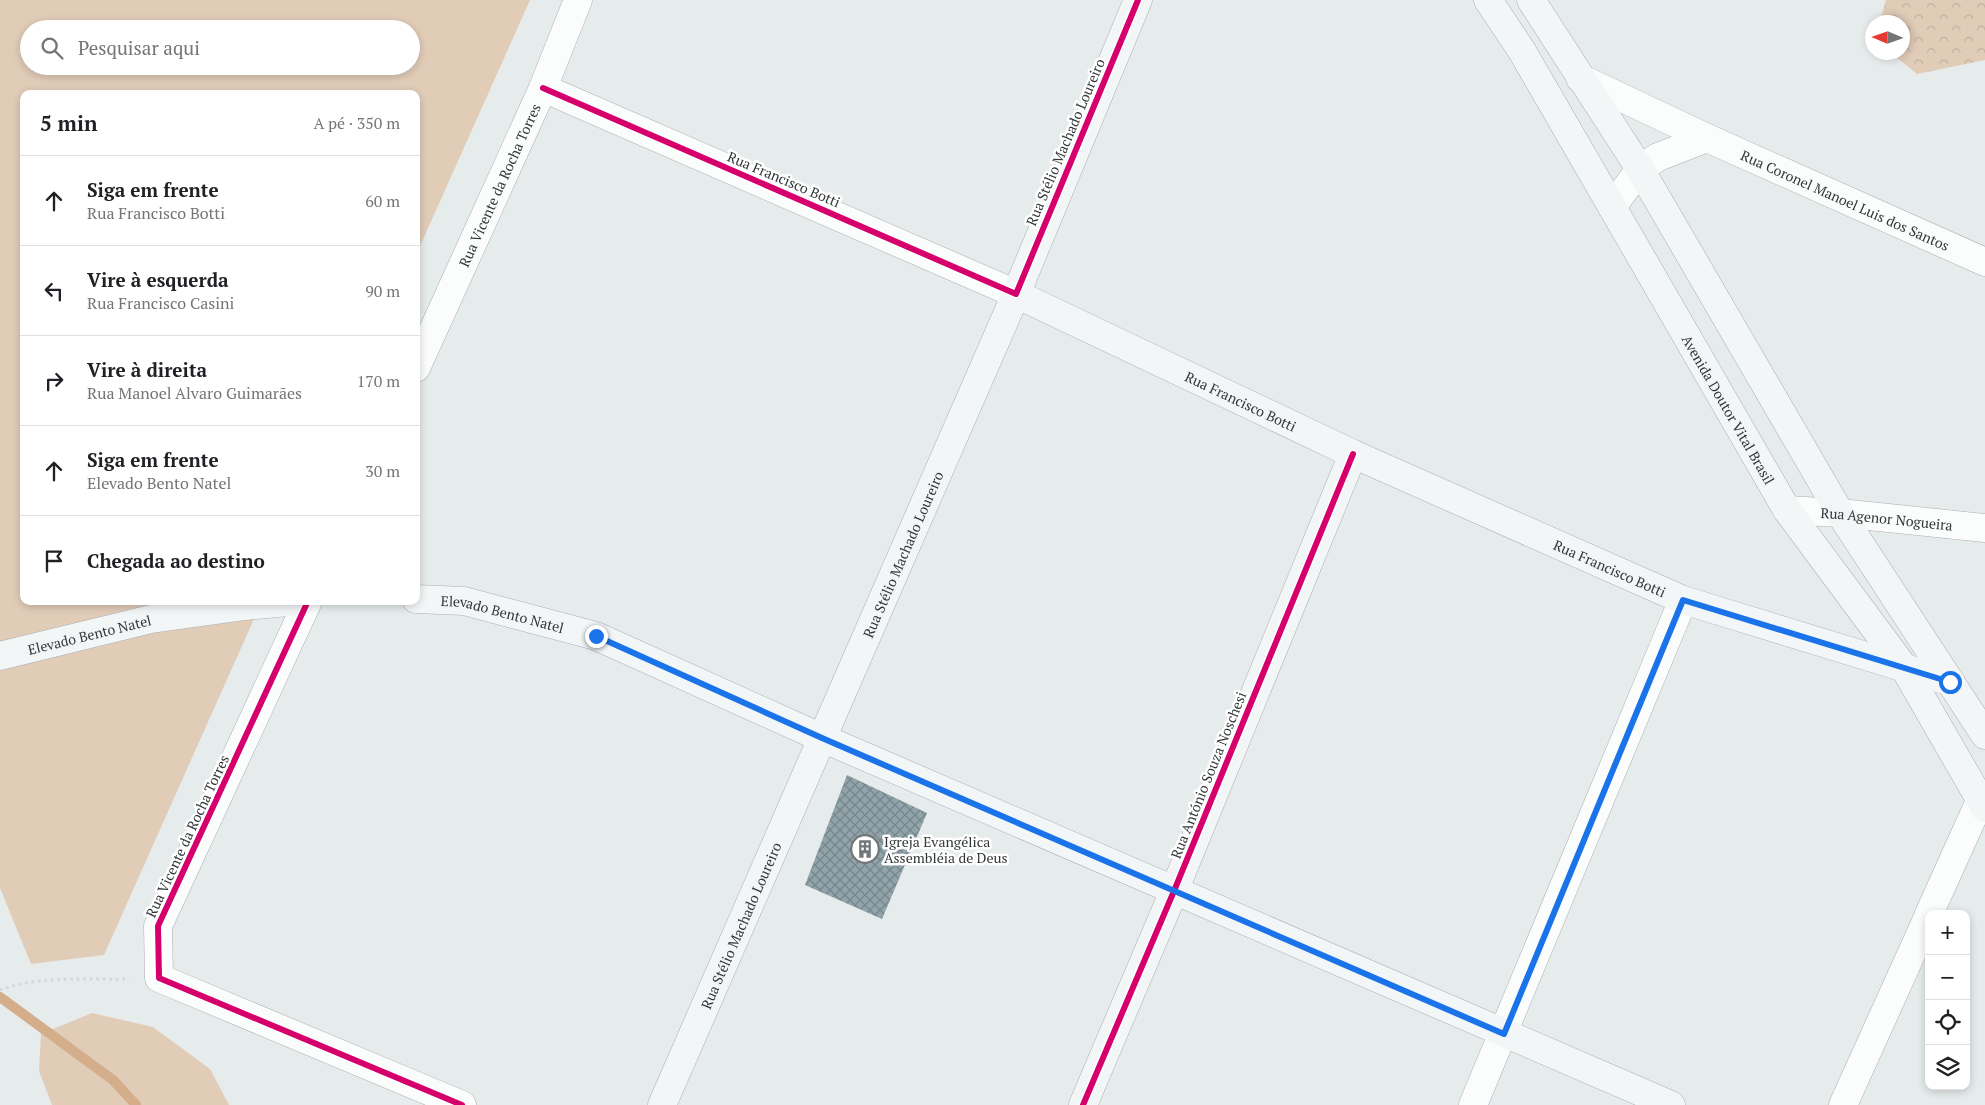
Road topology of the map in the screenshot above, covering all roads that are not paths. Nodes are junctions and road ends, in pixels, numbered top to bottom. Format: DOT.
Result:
graph roads {
  1 [pos="578,0"];
  2 [pos="1138,0"];
  3 [pos="1488,0"];
  4 [pos="1532,0"];
  5 [pos="1580,78"];
  6 [pos="543,88"];
  7 [pos="1707,138"];
  8 [pos="1640,170"];
  9 [pos="1612,207"];
  10 [pos="1985,262"];
  11 [pos="1016,294"];
  12 [pos="420,359"];
  13 [pos="1354,454"];
  14 [pos="1787,510"];
  15 [pos="1840,513"];
  16 [pos="1985,528"];
  17 [pos="420,599"];
  18 [pos="1683,600"];
  19 [pos="256,605"];
  20 [pos="306,605"];
  21 [pos="0,656"];
  22 [pos="1905,669"];
  23 [pos="1950,682"];
  24 [pos="1985,735"];
  25 [pos="822,738"];
  26 [pos="1982,805"];
  27 [pos="1174,891"];
  28 [pos="1931,910"];
  29 [pos="1925,923"];
  30 [pos="1504,1034"];
  31 [pos="462,1105"];
  32 [pos="662,1105"];
  33 [pos="1082,1105"];
  34 [pos="1473,1105"];
  35 [pos="1671,1105"];
  36 [pos="1843,1105"];
  1 -- 6 [label="street, Rua Vicente da Rocha Torres"];
  2 -- 11 [label="main road, Rua Stélio Machado Loureiro"];
  3 -- 9 [label="main road, Avenida Doutor Vital Brasil"];
  4 -- 5 [label="main road"];
  5 -- 7 [label="street, Rua Coronel Manoel Luis dos Santos"];
  5 -- 8 [label="main road"];
  6 -- 11 [label="street, Rua Francisco Botti"];
  6 -- 12 [label="street, Rua Vicente da Rocha Torres"];
  7 -- 8 [label="street"];
  7 -- 10 [label="street, Rua Coronel Manoel Luis dos Santos"];
  8 -- 9 [label="street"];
  8 -- 15 [label="main road"];
  9 -- 14 [label="main road, Avenida Doutor Vital Brasil"];
  11 -- 13 [label="main road, Rua Francisco Botti"];
  11 -- 25 [label="main road, Rua Stélio Machado Loureiro"];
  13 -- 18 [label="main road, Rua Francisco Botti"];
  13 -- 27 [label="main road, Rua António Souza Noschesi"];
  14 -- 15 [label="street, Rua Agenor Nogueira"];
  14 -- 22 [label="main road, Avenida Doutor Vital Brasil"];
  15 -- 16 [label="street, Rua Agenor Nogueira"];
  15 -- 23 [label="main road"];
  17 -- 25 [label="main road, Elevado Bento Natel"];
  18 -- 22 [label="main road, Rua Francisco Botti"];
  18 -- 30 [label="street"];
  19 -- 21 [label="main road, Elevado Bento Natel"];
  20 -- 31 [label="street, Rua Vicente da Rocha Torres"];
  22 -- 23 [label="main road, Rua Francisco Botti"];
  22 -- 26 [label="main road, Avenida Doutor Vital Brasil"];
  23 -- 24 [label="main road"];
  25 -- 27 [label="main road, Elevado Bento Natel"];
  25 -- 32 [label="main road, Rua Stélio Machado Loureiro"];
  26 -- 28 [label="street"];
  27 -- 30 [label="main road, Elevado Bento Natel"];
  27 -- 33 [label="main road, Rua António Souza Noschesi"];
  29 -- 36 [label="street"];
  30 -- 34 [label="street"];
  30 -- 35 [label="main road, Elevado Bento Natel"];
}
